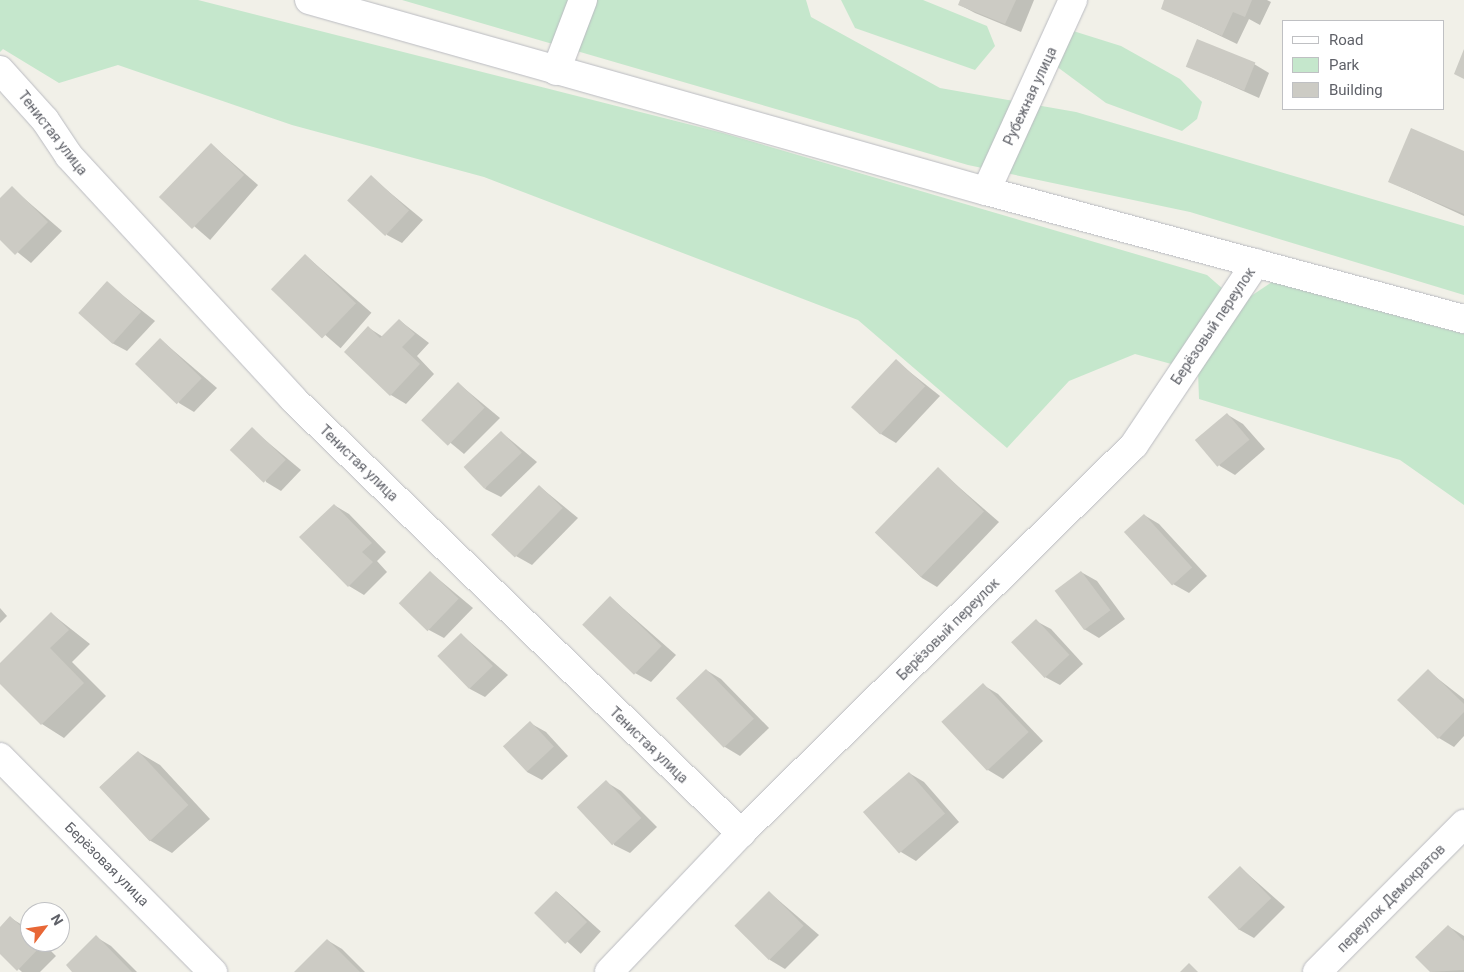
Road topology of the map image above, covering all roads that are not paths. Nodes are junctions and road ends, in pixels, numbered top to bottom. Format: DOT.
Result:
graph roads {
  1 [pos="309,0"];
  2 [pos="584,0"];
  3 [pos="1074,0"];
  4 [pos="0,70"];
  5 [pos="556,71"];
  6 [pos="986,191"];
  7 [pos="1256,263"];
  8 [pos="1464,319"];
  9 [pos="0,757"];
  10 [pos="1464,824"];
  11 [pos="741,833"];
  12 [pos="213,972"];
  13 [pos="610,972"];
  14 [pos="1318,972"];
  1 -- 5 [label="street"];
  2 -- 5 [label="street"];
  3 -- 6 [label="street, Рубежная улица"];
  4 -- 11 [label="street, Тенистая улица"];
  5 -- 6 [label="street"];
  6 -- 7 [label="street"];
  7 -- 8 [label="street"];
  7 -- 11 [label="street, Берёзовый переулок"];
  9 -- 12 [label="street, Берёзовая улица"];
  10 -- 14 [label="street, переулок Демократов"];
  11 -- 13 [label="street, Берёзовый переулок"];
}
